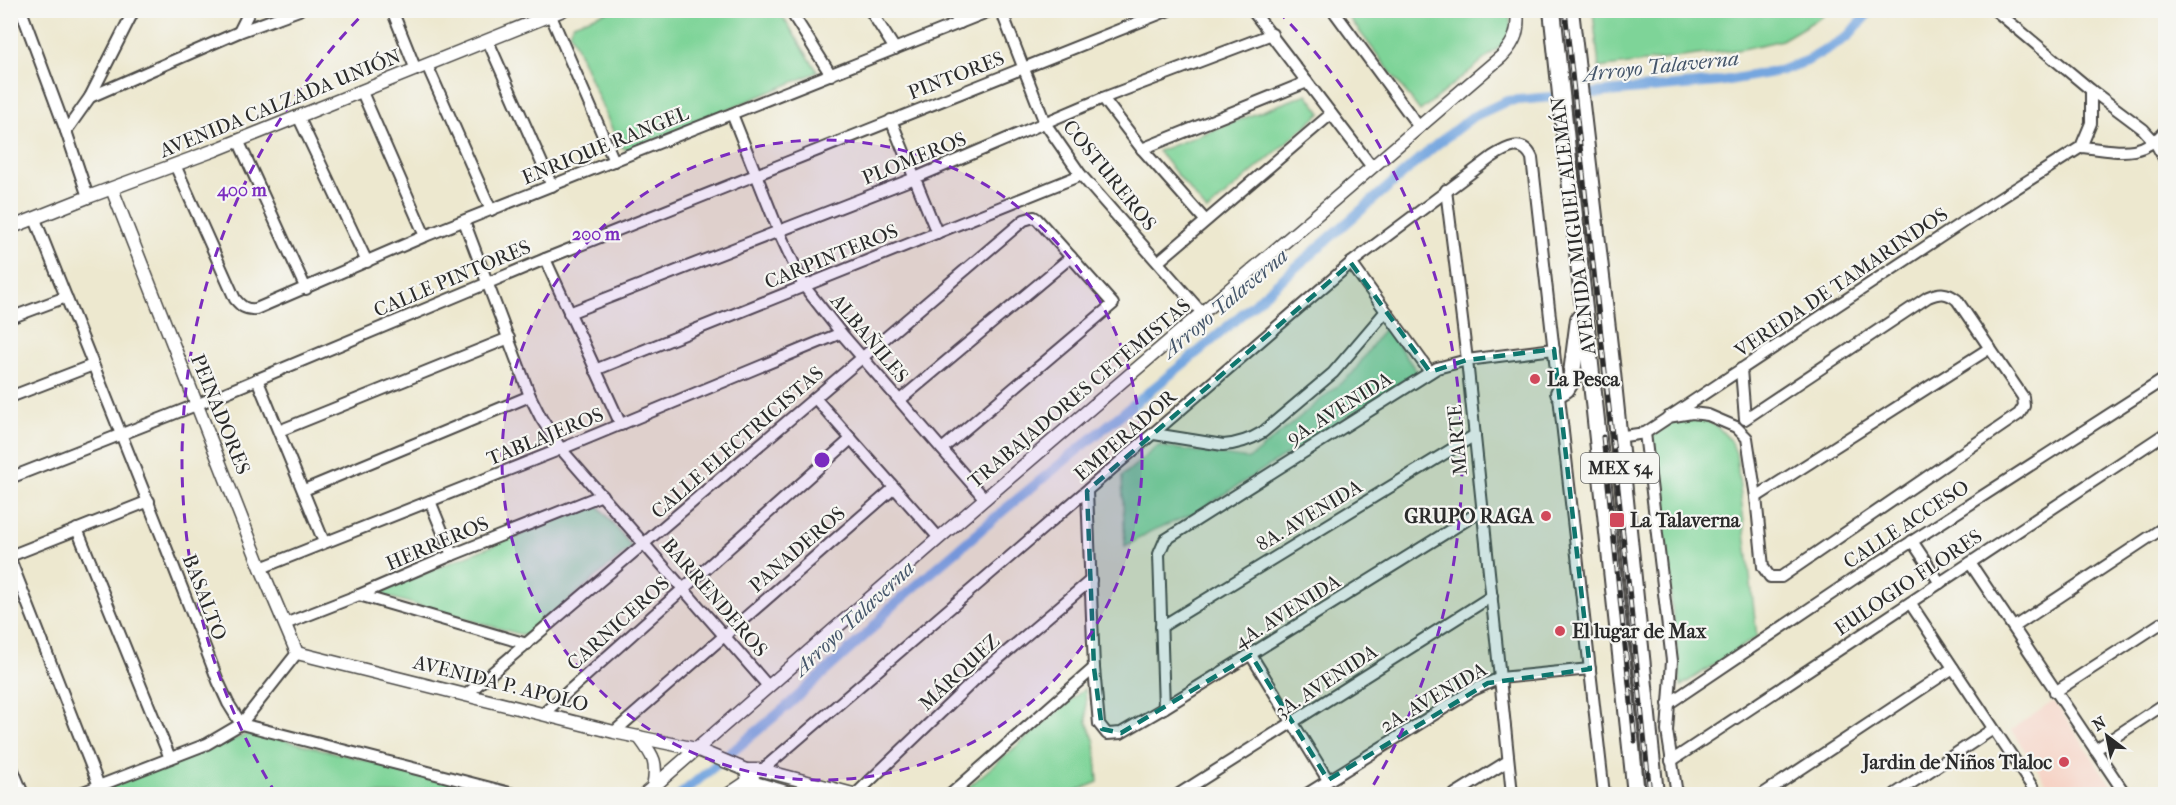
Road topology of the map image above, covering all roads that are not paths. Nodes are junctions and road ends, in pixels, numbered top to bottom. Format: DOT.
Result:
graph roads {
  1 [pos="21,10"];
  2 [pos="134,10"];
  3 [pos="250,10"];
  4 [pos="299,10"];
  5 [pos="392,10"];
  6 [pos="563,10"];
  7 [pos="790,10"];
  8 [pos="870,10"];
  9 [pos="951,10"];
  10 [pos="992,10"];
  11 [pos="1001,10"];
  12 [pos="1169,10"];
  13 [pos="1252,10"];
  14 [pos="1333,10"];
  15 [pos="1516,10"];
  16 [pos="1552,10"];
  17 [pos="1570,10"];
  18 [pos="1995,10"];
  19 [pos="551,16"];
  20 [pos="960,24"];
  21 [pos="239,32"];
  22 [pos="1272,34"];
  23 [pos="488,41"];
  24 [pos="895,49"];
  25 [pos="421,68"];
  26 [pos="1023,68"];
  27 [pos="831,75"];
  28 [pos="1307,82"];
  29 [pos="2091,90"];
  30 [pos="362,92"];
  31 [pos="90,97"];
  32 [pos="1103,98"];
  33 [pos="732,114"];
  34 [pos="1331,114"];
  35 [pos="298,116"];
  36 [pos="891,120"];
  37 [pos="1045,123"];
  38 [pos="1419,128"];
  39 [pos="2166,130"];
  40 [pos="66,131"];
  41 [pos="10,133"];
  42 [pos="10,139"];
  43 [pos="238,140"];
  44 [pos="2155,142"];
  45 [pos="1521,147"];
  46 [pos="2081,147"];
  47 [pos="1142,149"];
  48 [pos="614,161"];
  49 [pos="2166,162"];
  50 [pos="175,165"];
  51 [pos="1372,167"];
  52 [pos="756,174"];
  53 [pos="1081,175"];
  54 [pos="915,178"];
  55 [pos="552,186"];
  56 [pos="112,189"];
  57 [pos="1446,190"];
  58 [pos="88,197"];
  59 [pos="491,210"];
  60 [pos="35,219"];
  61 [pos="1205,220"];
  62 [pos="464,221"];
  63 [pos="10,228"];
  64 [pos="779,232"];
  65 [pos="937,233"];
  66 [pos="425,236"];
  67 [pos="1071,257"];
  68 [pos="545,259"];
  69 [pos="367,262"];
  70 [pos="1158,262"];
  71 [pos="1351,263"];
  72 [pos="488,282"];
  73 [pos="804,286"];
  74 [pos="306,289"];
  75 [pos="66,297"];
  76 [pos="1584,307"];
  77 [pos="1386,311"];
  78 [pos="569,313"];
  79 [pos="1203,314"];
  80 [pos="10,318"];
  81 [pos="841,333"];
  82 [pos="509,338"];
  83 [pos="1990,348"];
  84 [pos="1554,349"];
  85 [pos="863,358"];
  86 [pos="1467,360"];
  87 [pos="93,366"];
  88 [pos="1741,369"];
  89 [pos="595,370"];
  90 [pos="1430,372"];
  91 [pos="2166,378"];
  92 [pos="257,379"];
  93 [pos="1558,393"];
  94 [pos="530,396"];
  95 [pos="10,397"];
  96 [pos="815,398"];
  97 [pos="900,400"];
  98 [pos="196,405"];
  99 [pos="1668,417"];
  100 [pos="621,425"];
  101 [pos="279,431"];
  102 [pos="1644,433"];
  103 [pos="2166,433"];
  104 [pos="1154,434"];
  105 [pos="120,435"];
  106 [pos="1475,435"];
  107 [pos="1617,437"];
  108 [pos="851,439"];
  109 [pos="942,449"];
  110 [pos="561,450"];
  111 [pos="10,478"];
  112 [pos="894,488"];
  113 [pos="304,490"];
  114 [pos="1087,491"];
  115 [pos="602,495"];
  116 [pos="1756,497"];
  117 [pos="985,499"];
  118 [pos="149,501"];
  119 [pos="430,501"];
  120 [pos="1481,511"];
  121 [pos="2166,526"];
  122 [pos="77,529"];
  123 [pos="939,538"];
  124 [pos="1912,541"];
  125 [pos="324,542"];
  126 [pos="645,544"];
  127 [pos="452,555"];
  128 [pos="10,558"];
  129 [pos="1970,563"];
  130 [pos="261,568"];
  131 [pos="1091,580"];
  132 [pos="1940,583"];
  133 [pos="683,589"];
  134 [pos="359,596"];
  135 [pos="1492,596"];
  136 [pos="1910,603"];
  137 [pos="2166,620"];
  138 [pos="285,624"];
  139 [pos="1161,627"];
  140 [pos="2014,627"];
  141 [pos="725,636"];
  142 [pos="527,644"];
  143 [pos="297,653"];
  144 [pos="1251,655"];
  145 [pos="1094,668"];
  146 [pos="1953,668"];
  147 [pos="1590,669"];
  148 [pos="1500,678"];
  149 [pos="768,686"];
  150 [pos="2055,692"];
  151 [pos="467,694"];
  152 [pos="2166,703"];
  153 [pos="1668,704"];
  154 [pos="1164,708"];
  155 [pos="543,714"];
  156 [pos="241,724"];
  157 [pos="1293,724"];
  158 [pos="1993,729"];
  159 [pos="614,732"];
  160 [pos="639,737"];
  161 [pos="696,749"];
  162 [pos="2095,750"];
  163 [pos="170,758"];
  164 [pos="1508,761"];
  165 [pos="1671,761"];
  166 [pos="10,763"];
  167 [pos="762,770"];
  168 [pos="744,773"];
  169 [pos="1328,780"];
  170 [pos="99,786"];
  171 [pos="649,791"];
  172 [pos="2032,793"];
  173 [pos="23,795"];
  174 [pos="78,795"];
  175 [pos="514,795"];
  176 [pos="729,795"];
  177 [pos="793,795"];
  178 [pos="854,795"];
  179 [pos="951,795"];
  180 [pos="1179,795"];
  181 [pos="1307,795"];
  182 [pos="1455,795"];
  183 [pos="1512,795"];
  184 [pos="1604,795"];
  185 [pos="1636,795"];
  186 [pos="1655,795"];
  187 [pos="1677,795"];
  188 [pos="1763,795"];
  189 [pos="1895,795"];
  190 [pos="2125,795"];
  1 -- 40 [label="street"];
  2 -- 31 [label="street"];
  3 -- 21 [label="street"];
  4 -- 21 [label="street"];
  5 -- 25 [label="street"];
  6 -- 19 [label="street, AVENIDA CALZADA UNIÓN"];
  7 -- 27 [label="street"];
  8 -- 24 [label="street"];
  9 -- 20 [label="street"];
  10 -- 20 [label="street, ENRIQUE RANGEL"];
  11 -- 26 [label="street, COSTUREROS"];
  12 -- 26 [label="street, PINTORES"];
  13 -- 22 [label="street"];
  14 -- 38 [label="street"];
  15 -- 38 [label="street, TRABAJADORES CETEMISTAS"];
  16 -- 76 [label="highway, AVENIDA MIGUEL ALEMÁN / MEX 54"];
  17 -- 107 [label="highway, AVENIDA MIGUEL ALEMÁN / MEX 54"];
  18 -- 29 [label="street"];
  19 -- 23 [label="street, AVENIDA CALZADA UNIÓN"];
  19 -- 48 [label="street"];
  20 -- 24 [label="street, ENRIQUE RANGEL"];
  21 -- 31 [label="street"];
  22 -- 28 [label="street"];
  22 -- 32 [label="street, PLOMEROS"];
  23 -- 25 [label="street, AVENIDA CALZADA UNIÓN"];
  23 -- 55 [label="street"];
  24 -- 27 [label="street, ENRIQUE RANGEL"];
  25 -- 30 [label="street, AVENIDA CALZADA UNIÓN"];
  25 -- 59 [label="street"];
  26 -- 36 [label="street, PINTORES"];
  26 -- 37 [label="street, COSTUREROS"];
  27 -- 33 [label="street, ENRIQUE RANGEL"];
  28 -- 34 [label="street"];
  28 -- 47 [label="street"];
  29 -- 44 [label="street"];
  29 -- 46 [label="street"];
  30 -- 35 [label="street, AVENIDA CALZADA UNIÓN"];
  30 -- 66 [label="street"];
  31 -- 40 [label="street"];
  32 -- 37 [label="street, PLOMEROS"];
  32 -- 47 [label="street"];
  33 -- 48 [label="street, ENRIQUE RANGEL"];
  33 -- 52 [label="street, ALBAÑILES"];
  34 -- 51 [label="street"];
  34 -- 61 [label="street"];
  35 -- 43 [label="street, AVENIDA CALZADA UNIÓN"];
  35 -- 69 [label="street"];
  36 -- 52 [label="street, PINTORES"];
  36 -- 54 [label="street"];
  37 -- 53 [label="street, COSTUREROS"];
  37 -- 54 [label="street, PLOMEROS"];
  38 -- 51 [label="street, TRABAJADORES CETEMISTAS"];
  39 -- 44 [label="street"];
  40 -- 58 [label="street"];
  41 -- 42 [label="street"];
  43 -- 50 [label="street, AVENIDA CALZADA UNIÓN"];
  43 -- 74 [label="street"];
  44 -- 46 [label="street"];
  44 -- 49 [label="street"];
  45 -- 57 [label="street, EMPERADOR"];
  45 -- 84 [label="street, AVENIDA MIGUEL ALEMÁN"];
  46 -- 88 [label="street, VEREDA DE TAMARINDOS"];
  47 -- 61 [label="street"];
  48 -- 55 [label="street, ENRIQUE RANGEL"];
  50 -- 56 [label="street, AVENIDA CALZADA UNIÓN"];
  50 -- 74 [label="street, ENRIQUE RANGEL"];
  51 -- 79 [label="street, TRABAJADORES CETEMISTAS"];
  52 -- 64 [label="street, ALBAÑILES"];
  52 -- 68 [label="street, CALLE PINTORES"];
  53 -- 65 [label="street, CARPINTEROS"];
  53 -- 70 [label="street, COSTUREROS"];
  54 -- 64 [label="street, PLOMEROS"];
  54 -- 65 [label="street"];
  55 -- 59 [label="street, ENRIQUE RANGEL"];
  56 -- 58 [label="street, AVENIDA CALZADA UNIÓN"];
  56 -- 98 [label="street, PEINADORES"];
  57 -- 71 [label="street, EMPERADOR"];
  57 -- 86 [label="street, MARTE"];
  58 -- 60 [label="street, AVENIDA CALZADA UNIÓN"];
  59 -- 62 [label="street, ENRIQUE RANGEL"];
  60 -- 63 [label="street, AVENIDA CALZADA UNIÓN"];
  60 -- 75 [label="street, BASALTO"];
  61 -- 70 [label="street"];
  62 -- 66 [label="street, ENRIQUE RANGEL"];
  62 -- 72 [label="street, BARRENDEROS"];
  64 -- 73 [label="street, ALBAÑILES"];
  64 -- 78 [label="street, PLOMEROS"];
  65 -- 73 [label="street, CARPINTEROS"];
  66 -- 69 [label="street, ENRIQUE RANGEL"];
  67 -- 85 [label="street, CALLE ELECTRICISTAS"];
  67 -- 97 [label="street"];
  67 -- 109 [label="street"];
  68 -- 72 [label="street, CALLE PINTORES"];
  68 -- 78 [label="street"];
  69 -- 74 [label="street, ENRIQUE RANGEL"];
  70 -- 79 [label="street, COSTUREROS"];
  71 -- 77 [label="street"];
  71 -- 104 [label="street, EMPERADOR"];
  72 -- 82 [label="street, BARRENDEROS"];
  72 -- 92 [label="street, CALLE PINTORES"];
  73 -- 81 [label="street, ALBAÑILES"];
  73 -- 89 [label="street, CARPINTEROS"];
  75 -- 80 [label="street"];
  75 -- 87 [label="street, BASALTO"];
  76 -- 93 [label="highway"];
  76 -- 185 [label="highway, AVENIDA MIGUEL ALEMÁN / MEX 54"];
  77 -- 90 [label="street"];
  77 -- 104 [label="street"];
  78 -- 89 [label="street"];
  79 -- 117 [label="street, TRABAJADORES CETEMISTAS"];
  81 -- 85 [label="street, ALBAÑILES"];
  81 -- 100 [label="street, TABLAJEROS"];
  82 -- 94 [label="street, BARRENDEROS"];
  82 -- 101 [label="street"];
  83 -- 88 [label="street"];
  83 -- 116 [label="street"];
  83 -- 116 [label="street"];
  84 -- 86 [label="street, 9A. AVENIDA"];
  84 -- 93 [label="street, AVENIDA MIGUEL ALEMÁN"];
  85 -- 96 [label="street, CALLE ELECTRICISTAS"];
  85 -- 97 [label="street, ALBAÑILES"];
  86 -- 90 [label="street, 9A. AVENIDA"];
  86 -- 106 [label="street, MARTE"];
  87 -- 95 [label="street"];
  87 -- 105 [label="street, BASALTO"];
  88 -- 99 [label="street, VEREDA DE TAMARINDOS"];
  89 -- 100 [label="street"];
  90 -- 139 [label="street, 9A. AVENIDA"];
  91 -- 124 [label="street, CALLE ACCESO"];
  92 -- 98 [label="street, CALLE PINTORES"];
  92 -- 101 [label="street"];
  93 -- 147 [label="street, AVENIDA MIGUEL ALEMÁN"];
  94 -- 110 [label="street, BARRENDEROS"];
  94 -- 113 [label="street"];
  96 -- 108 [label="street"];
  96 -- 126 [label="street, CALLE ELECTRICISTAS"];
  97 -- 109 [label="street, ALBAÑILES"];
  98 -- 105 [label="street, CALLE PINTORES"];
  98 -- 130 [label="street, PEINADORES"];
  99 -- 102 [label="street, VEREDA DE TAMARINDOS"];
  99 -- 116 [label="street"];
  100 -- 110 [label="street, TABLAJEROS"];
  101 -- 113 [label="street"];
  102 -- 107 [label="street, VEREDA DE TAMARINDOS"];
  102 -- 153 [label="street"];
  103 -- 129 [label="street, EULOGIO FLORES"];
  104 -- 114 [label="street, EMPERADOR"];
  105 -- 111 [label="street, CALLE PINTORES"];
  105 -- 118 [label="street, BASALTO"];
  106 -- 120 [label="street, MARTE"];
  106 -- 139 [label="street, 8A. AVENIDA"];
  107 -- 186 [label="highway, AVENIDA MIGUEL ALEMÁN / MEX 54"];
  108 -- 112 [label="street"];
  108 -- 133 [label="street, CARNICEROS"];
  109 -- 117 [label="street, ALBAÑILES"];
  110 -- 115 [label="street, BARRENDEROS"];
  110 -- 119 [label="street, TABLAJEROS"];
  112 -- 123 [label="street"];
  112 -- 141 [label="street, PANADEROS"];
  113 -- 125 [label="street"];
  114 -- 131 [label="street"];
  114 -- 167 [label="street, EMPERADOR"];
  115 -- 126 [label="street, BARRENDEROS"];
  115 -- 127 [label="street, HERREROS"];
  117 -- 123 [label="street, TRABAJADORES CETEMISTAS"];
  118 -- 122 [label="street"];
  118 -- 156 [label="street, BASALTO"];
  119 -- 125 [label="street, TABLAJEROS"];
  119 -- 127 [label="street"];
  120 -- 135 [label="street, MARTE"];
  120 -- 144 [label="street, 4A. AVENIDA"];
  121 -- 140 [label="street"];
  122 -- 128 [label="street"];
  122 -- 163 [label="street"];
  123 -- 149 [label="street, TRABAJADORES CETEMISTAS"];
  124 -- 132 [label="street"];
  124 -- 153 [label="street, CALLE ACCESO"];
  125 -- 130 [label="street, TABLAJEROS"];
  126 -- 133 [label="street, BARRENDEROS"];
  126 -- 142 [label="street, CALLE ELECTRICISTAS"];
  127 -- 134 [label="street, HERREROS"];
  128 -- 170 [label="street"];
  129 -- 132 [label="street, EULOGIO FLORES"];
  129 -- 140 [label="street"];
  130 -- 138 [label="street, PEINADORES"];
  131 -- 145 [label="street"];
  131 -- 178 [label="street, MÁRQUEZ"];
  132 -- 136 [label="street, EULOGIO FLORES"];
  133 -- 141 [label="street, BARRENDEROS"];
  133 -- 155 [label="street, CARNICEROS"];
  134 -- 138 [label="street, HERREROS"];
  134 -- 142 [label="street"];
  135 -- 148 [label="street, MARTE"];
  135 -- 157 [label="street, 3A. AVENIDA"];
  136 -- 146 [label="street"];
  136 -- 165 [label="street, EULOGIO FLORES"];
  137 -- 150 [label="street"];
  138 -- 143 [label="street, PEINADORES"];
  139 -- 154 [label="street"];
  140 -- 150 [label="street"];
  141 -- 149 [label="street, BARRENDEROS"];
  141 -- 159 [label="street, PANADEROS"];
  142 -- 151 [label="street, CALLE ELECTRICISTAS"];
  143 -- 151 [label="street, AVENIDA P. APOLO"];
  143 -- 156 [label="street"];
  144 -- 154 [label="street, 4A. AVENIDA"];
  144 -- 157 [label="street"];
  145 -- 154 [label="street, 4A. AVENIDA"];
  145 -- 179 [label="street"];
  146 -- 158 [label="street"];
  146 -- 188 [label="street"];
  147 -- 148 [label="street, 2A. AVENIDA"];
  147 -- 184 [label="street, AVENIDA MIGUEL ALEMÁN"];
  148 -- 164 [label="street, MARTE"];
  148 -- 169 [label="street, 2A. AVENIDA"];
  149 -- 161 [label="street, TRABAJADORES CETEMISTAS"];
  150 -- 162 [label="street"];
  151 -- 155 [label="street, AVENIDA P. APOLO"];
  152 -- 162 [label="street"];
  153 -- 165 [label="street"];
  155 -- 159 [label="street, AVENIDA P. APOLO"];
  156 -- 163 [label="street"];
  156 -- 175 [label="street"];
  157 -- 169 [label="street"];
  157 -- 180 [label="street, 3A. AVENIDA"];
  158 -- 172 [label="street"];
  158 -- 189 [label="street"];
  159 -- 160 [label="street, AVENIDA P. APOLO"];
  160 -- 161 [label="street, AVENIDA P. APOLO"];
  160 -- 171 [label="street"];
  161 -- 168 [label="street, AVENIDA P. APOLO"];
  161 -- 171 [label="street, TRABAJADORES CETEMISTAS"];
  162 -- 190 [label="street"];
  163 -- 170 [label="street"];
  164 -- 182 [label="street"];
  164 -- 183 [label="street, MARTE"];
  165 -- 187 [label="street"];
  166 -- 173 [label="street"];
  167 -- 168 [label="street"];
  167 -- 178 [label="street"];
  168 -- 176 [label="street"];
  168 -- 177 [label="street, AVENIDA P. APOLO"];
  169 -- 181 [label="street, 2A. AVENIDA"];
  170 -- 174 [label="street"];
}
